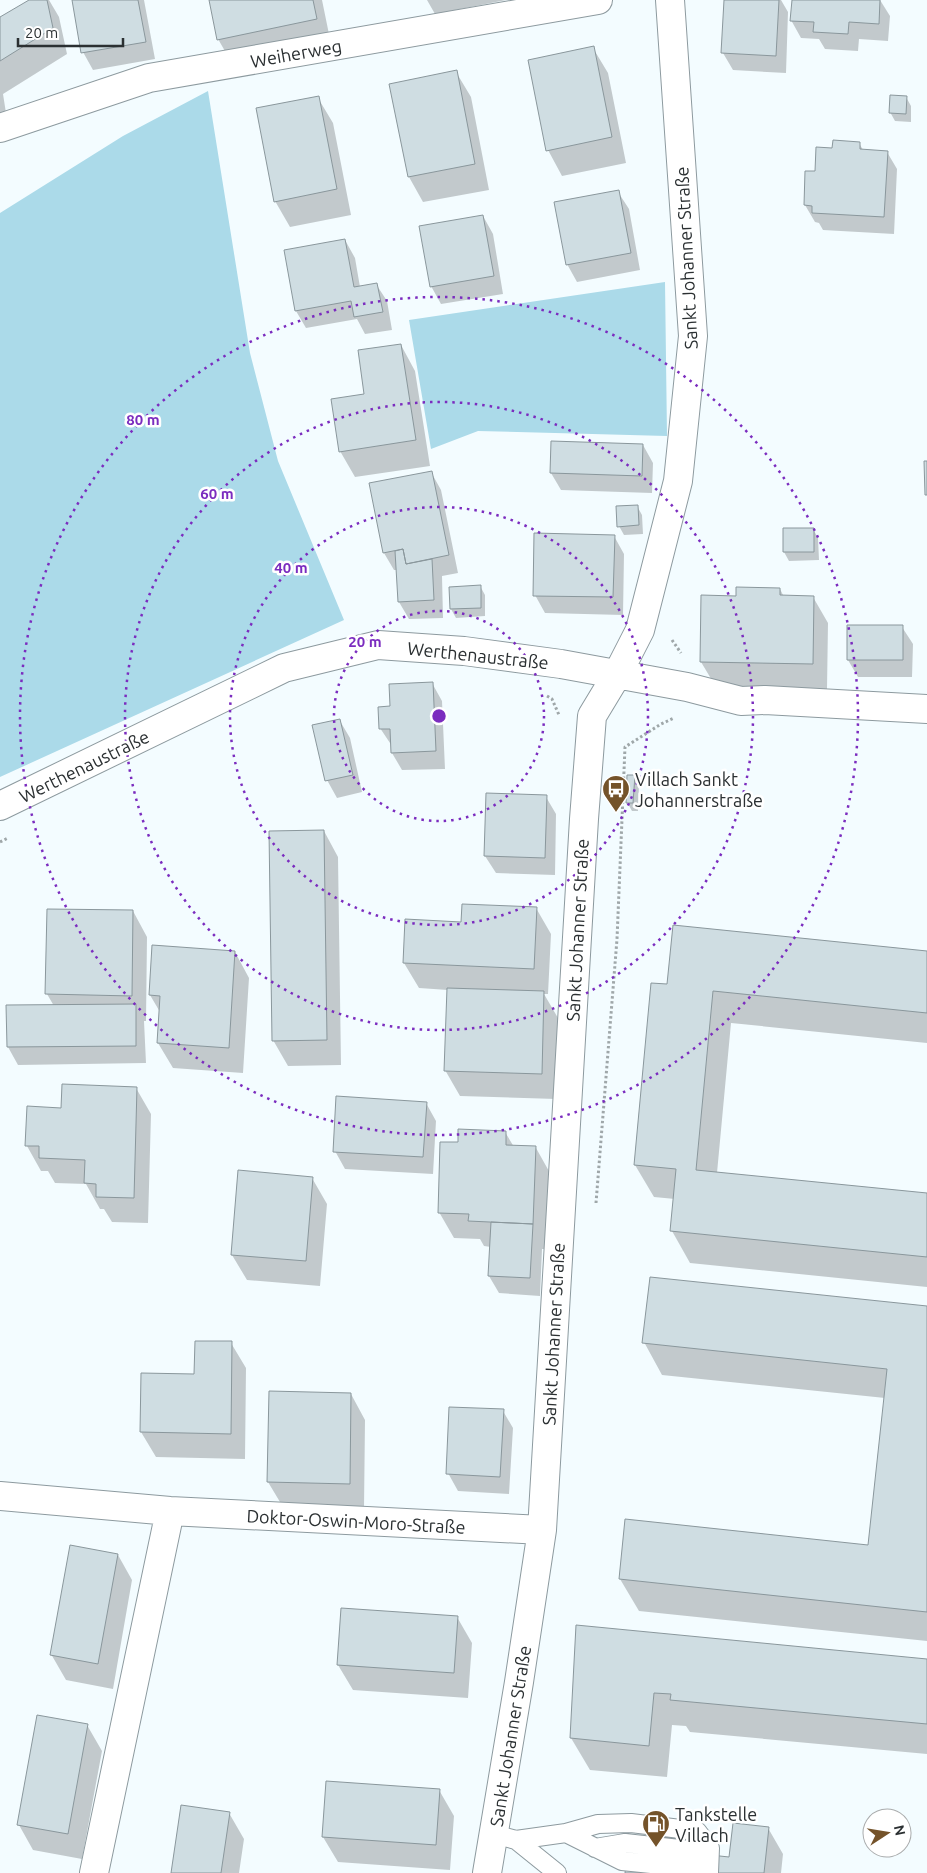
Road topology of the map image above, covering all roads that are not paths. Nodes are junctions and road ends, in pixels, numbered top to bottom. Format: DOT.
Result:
graph roads {
  1 [pos="598,0"];
  2 [pos="670,0"];
  3 [pos="0,128"];
  4 [pos="618,673"];
  5 [pos="927,709"];
  6 [pos="0,806"];
  7 [pos="0,1496"];
  8 [pos="170,1511"];
  9 [pos="542,1530"];
  10 [pos="566,1833"];
  11 [pos="505,1837"];
  12 [pos="709,1871"];
  13 [pos="94,1873"];
  14 [pos="487,1873"];
  15 [pos="556,1873"];
  16 [pos="560,1873"];
  1 -- 3 [label="street, Weiherweg"];
  2 -- 4 [label="street, Sankt Johanner Straße"];
  4 -- 5 [label="street, Werthenaustraße"];
  4 -- 6 [label="street, Werthenaustraße"];
  4 -- 9 [label="street, Sankt Johanner Straße"];
  7 -- 8 [label="street, Doktor-Oswin-Moro-Straße"];
  8 -- 9 [label="street, Doktor-Oswin-Moro-Straße"];
  8 -- 13 [label="street"];
  9 -- 11 [label="street, Sankt Johanner Straße"];
  10 -- 11 [label="lane"];
  10 -- 12 [label="lane"];
  10 -- 12 [label="lane"];
  11 -- 14 [label="street, Sankt Johanner Straße"];
  11 -- 15 [label="lane"];
  15 -- 16 [label="lane"];
}
